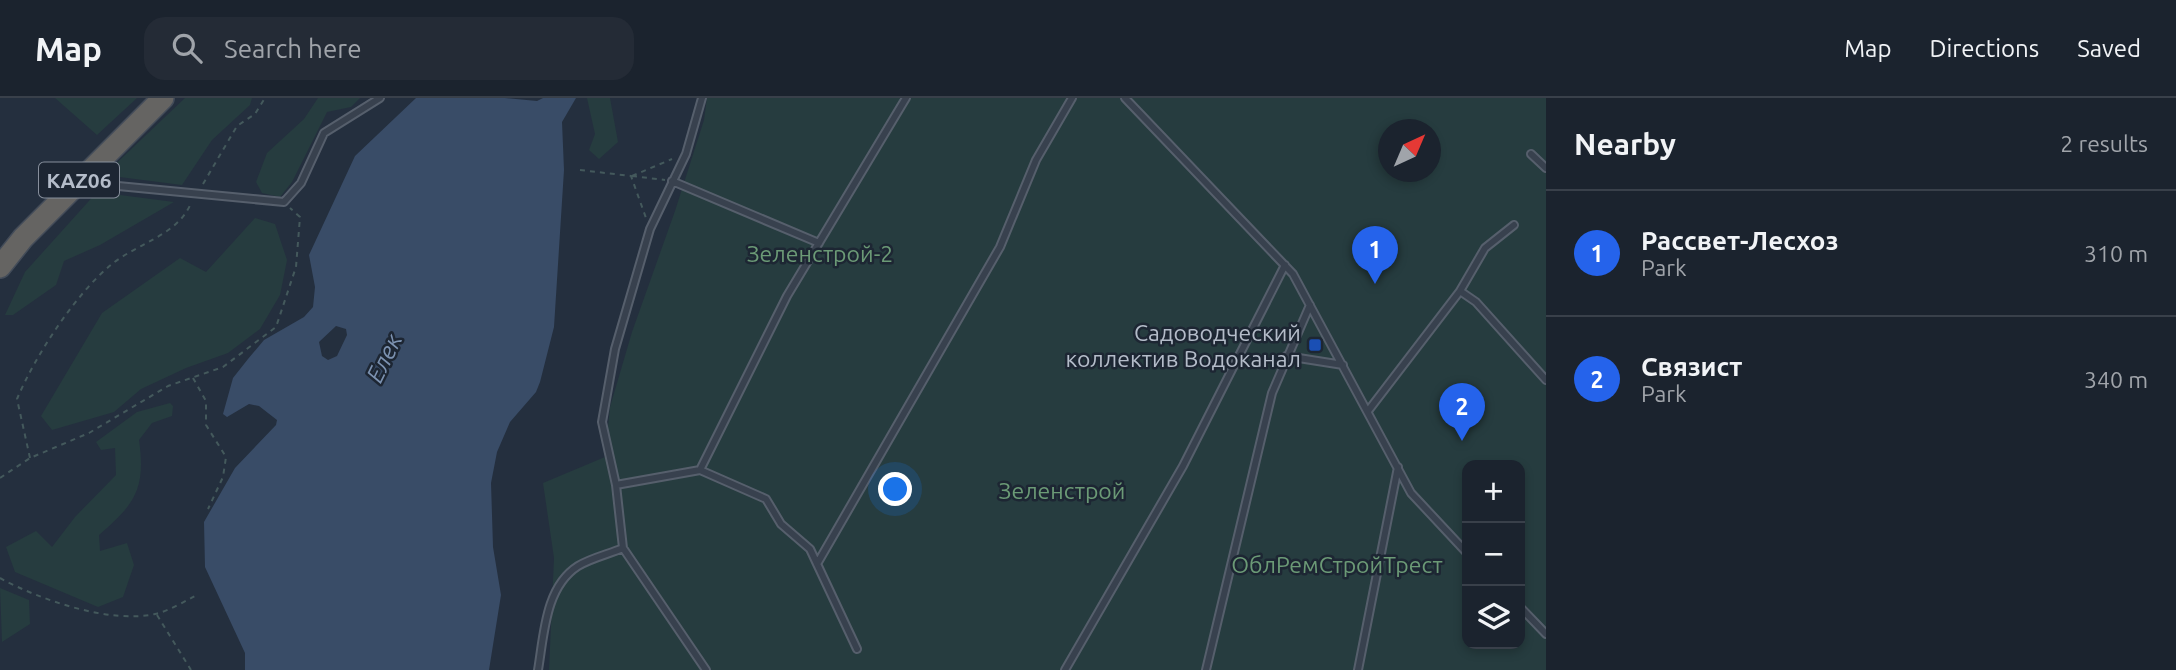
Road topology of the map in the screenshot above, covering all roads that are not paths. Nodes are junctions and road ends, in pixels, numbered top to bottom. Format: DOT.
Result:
graph roads {
  1 [pos="163,98"];
  2 [pos="380,98"];
  3 [pos="702,98"];
  4 [pos="905,98"];
  5 [pos="1072,98"];
  6 [pos="1125,98"];
  7 [pos="1531,154"];
  8 [pos="1546,168"];
  9 [pos="672,181"];
  10 [pos="77,182"];
  11 [pos="1514,225"];
  12 [pos="819,243"];
  13 [pos="1285,265"];
  14 [pos="0,267"];
  15 [pos="1460,291"];
  16 [pos="1310,305"];
  17 [pos="1286,356"];
  18 [pos="1343,365"];
  19 [pos="1546,380"];
  20 [pos="1368,411"];
  21 [pos="1398,467"];
  22 [pos="700,470"];
  23 [pos="616,485"];
  24 [pos="623,548"];
  25 [pos="1462,548"];
  26 [pos="817,564"];
  27 [pos="1525,612"];
  28 [pos="1546,621"];
  29 [pos="1543,631"];
  30 [pos="857,649"];
  31 [pos="538,670"];
  32 [pos="706,670"];
  33 [pos="1065,670"];
  34 [pos="1206,670"];
  35 [pos="1358,670"];
  1 -- 10 [label="highway, KАZ06"];
  2 -- 10 [label="lane"];
  3 -- 9 [label="lane"];
  4 -- 12 [label="lane"];
  5 -- 26 [label="lane"];
  6 -- 13 [label="lane"];
  7 -- 8 [label="lane"];
  9 -- 12 [label="lane"];
  9 -- 23 [label="lane"];
  10 -- 14 [label="highway, KАZ06"];
  11 -- 15 [label="lane"];
  12 -- 22 [label="lane"];
  13 -- 16 [label="lane"];
  13 -- 33 [label="lane"];
  15 -- 19 [label="lane"];
  15 -- 20 [label="lane"];
  16 -- 17 [label="lane"];
  16 -- 18 [label="lane"];
  17 -- 18 [label="lane"];
  17 -- 34 [label="lane"];
  18 -- 20 [label="lane"];
  20 -- 21 [label="lane"];
  21 -- 25 [label="lane"];
  21 -- 35 [label="lane"];
  22 -- 23 [label="lane"];
  22 -- 26 [label="lane"];
  23 -- 24 [label="lane"];
  24 -- 31 [label="lane"];
  24 -- 32 [label="lane"];
  26 -- 30 [label="lane"];
  27 -- 29 [label="lane"];
  28 -- 29 [label="lane"];
}
